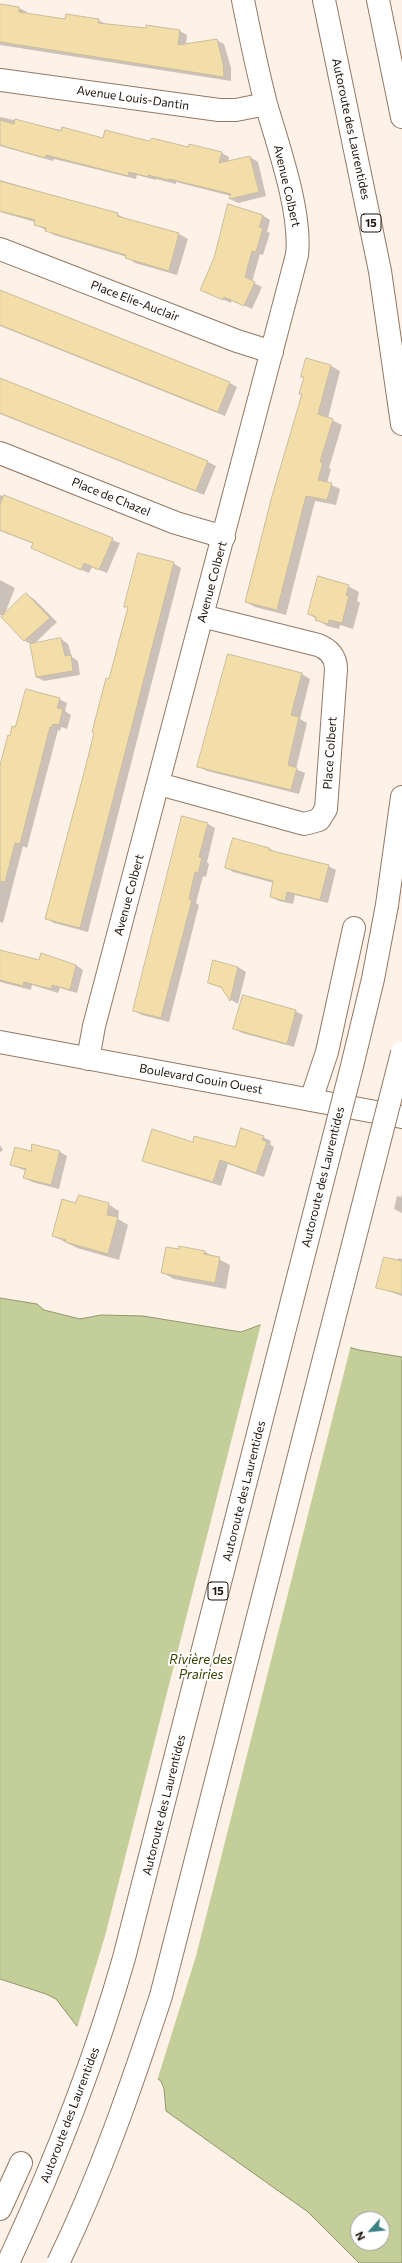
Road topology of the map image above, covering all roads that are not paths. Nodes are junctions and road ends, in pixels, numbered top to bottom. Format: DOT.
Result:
graph roads {
  1 [pos="243,0"];
  2 [pos="323,0"];
  3 [pos="378,0"];
  4 [pos="0,80"];
  5 [pos="266,104"];
  6 [pos="402,117"];
  7 [pos="0,249"];
  8 [pos="272,352"];
  9 [pos="402,424"];
  10 [pos="0,453"];
  11 [pos="224,538"];
  12 [pos="202,616"];
  13 [pos="159,784"];
  14 [pos="402,797"];
  15 [pos="354,928"];
  16 [pos="0,1042"];
  17 [pos="402,1052"];
  18 [pos="88,1059"];
  19 [pos="311,1100"];
  20 [pos="402,1117"];
  21 [pos="22,2163"];
  22 [pos="0,2208"];
  23 [pos="8,2263"];
  24 [pos="58,2263"];
  1 -- 5 [label="main road, Avenue Colbert"];
  2 -- 9 [label="main road, Autoroute des Laurentides / 15"];
  3 -- 6 [label="main road"];
  4 -- 5 [label="main road, Avenue Louis-Dantin"];
  5 -- 8 [label="main road, Avenue Colbert"];
  7 -- 8 [label="main road, Place Elie-Auclair"];
  8 -- 11 [label="main road, Avenue Colbert"];
  10 -- 11 [label="main road, Place de Chazel"];
  11 -- 12 [label="main road, Avenue Colbert"];
  12 -- 13 [label="main road, Avenue Colbert"];
  12 -- 13 [label="main road, Place Colbert"];
  13 -- 18 [label="main road, Avenue Colbert"];
  14 -- 23 [label="main road, Autoroute des Laurentides / 15, bridge"];
  15 -- 19 [label="main road"];
  16 -- 18 [label="main road, Boulevard Gouin Ouest"];
  17 -- 24 [label="main road, bridge"];
  18 -- 19 [label="main road, Boulevard Gouin Ouest"];
  19 -- 20 [label="main road, Boulevard Gouin Ouest"];
  21 -- 22 [label="main road"];
}
